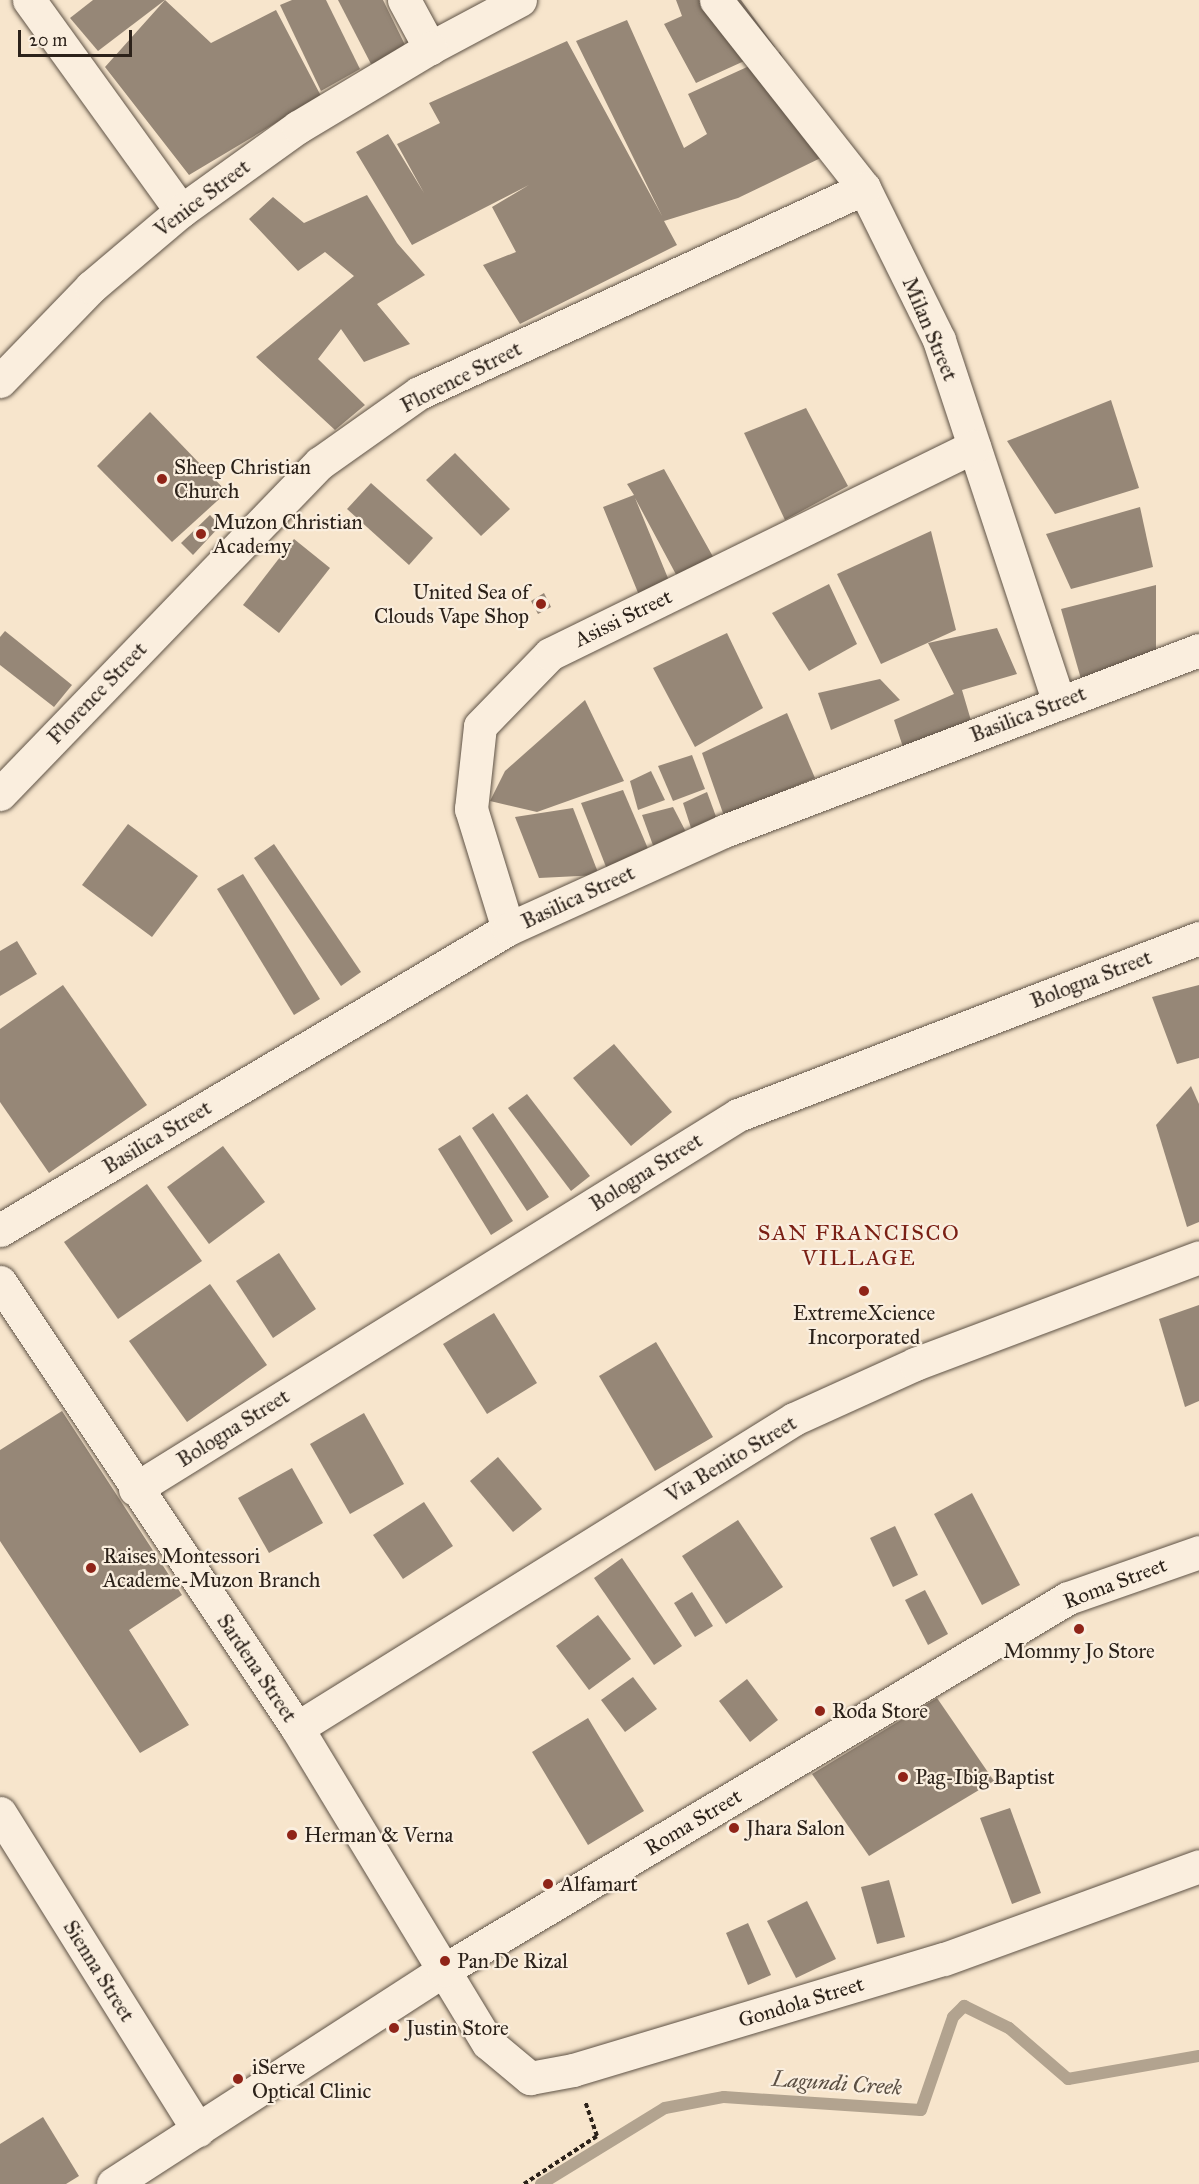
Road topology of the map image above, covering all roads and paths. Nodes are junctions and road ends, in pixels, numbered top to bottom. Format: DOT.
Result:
graph roads {
  1 [pos="29,0"];
  2 [pos="404,0"];
  3 [pos="520,0"];
  4 [pos="716,0"];
  5 [pos="430,48"];
  6 [pos="864,188"];
  7 [pos="181,211"];
  8 [pos="0,381"];
  9 [pos="974,446"];
  10 [pos="1199,650"];
  11 [pos="1059,702"];
  12 [pos="0,794"];
  13 [pos="508,929"];
  14 [pos="1199,938"];
  15 [pos="0,1230"];
  16 [pos="1199,1257"];
  17 [pos="0,1282"];
  18 [pos="135,1489"];
  19 [pos="1199,1552"];
  20 [pos="297,1728"];
  21 [pos="0,1812"];
  22 [pos="1199,1866"];
  23 [pos="444,1970"];
  24 [pos="573,2070"];
  25 [pos="198,2130"];
  26 [pos="523,2183"];
  27 [pos="113,2184"];
  1 -- 7 [label="street"];
  2 -- 5 [label="street"];
  3 -- 5 [label="street, Venice Street"];
  4 -- 6 [label="street, Milan Street"];
  5 -- 7 [label="street, Venice Street"];
  6 -- 9 [label="street, Milan Street"];
  6 -- 12 [label="street, Florence Street"];
  7 -- 8 [label="street, Venice Street"];
  9 -- 11 [label="street, Milan Street"];
  9 -- 13 [label="street, Asissi Street"];
  10 -- 11 [label="street, Basilica Street"];
  11 -- 13 [label="street, Basilica Street"];
  13 -- 15 [label="street, Basilica Street"];
  14 -- 18 [label="street, Bologna Street"];
  16 -- 20 [label="street, Via Benito Street"];
  17 -- 18 [label="street, Sardena Street"];
  18 -- 20 [label="street, Sardena Street"];
  19 -- 23 [label="street, Roma Street"];
  20 -- 23 [label="street, Sardena Street"];
  21 -- 25 [label="street, Sienna Street"];
  22 -- 24 [label="street, Gondola Street"];
  23 -- 24 [label="street, Gondola Street"];
  23 -- 25 [label="street, Roma Street"];
  24 -- 26 [label="path"];
  25 -- 27 [label="street, Roma Street"];
}
